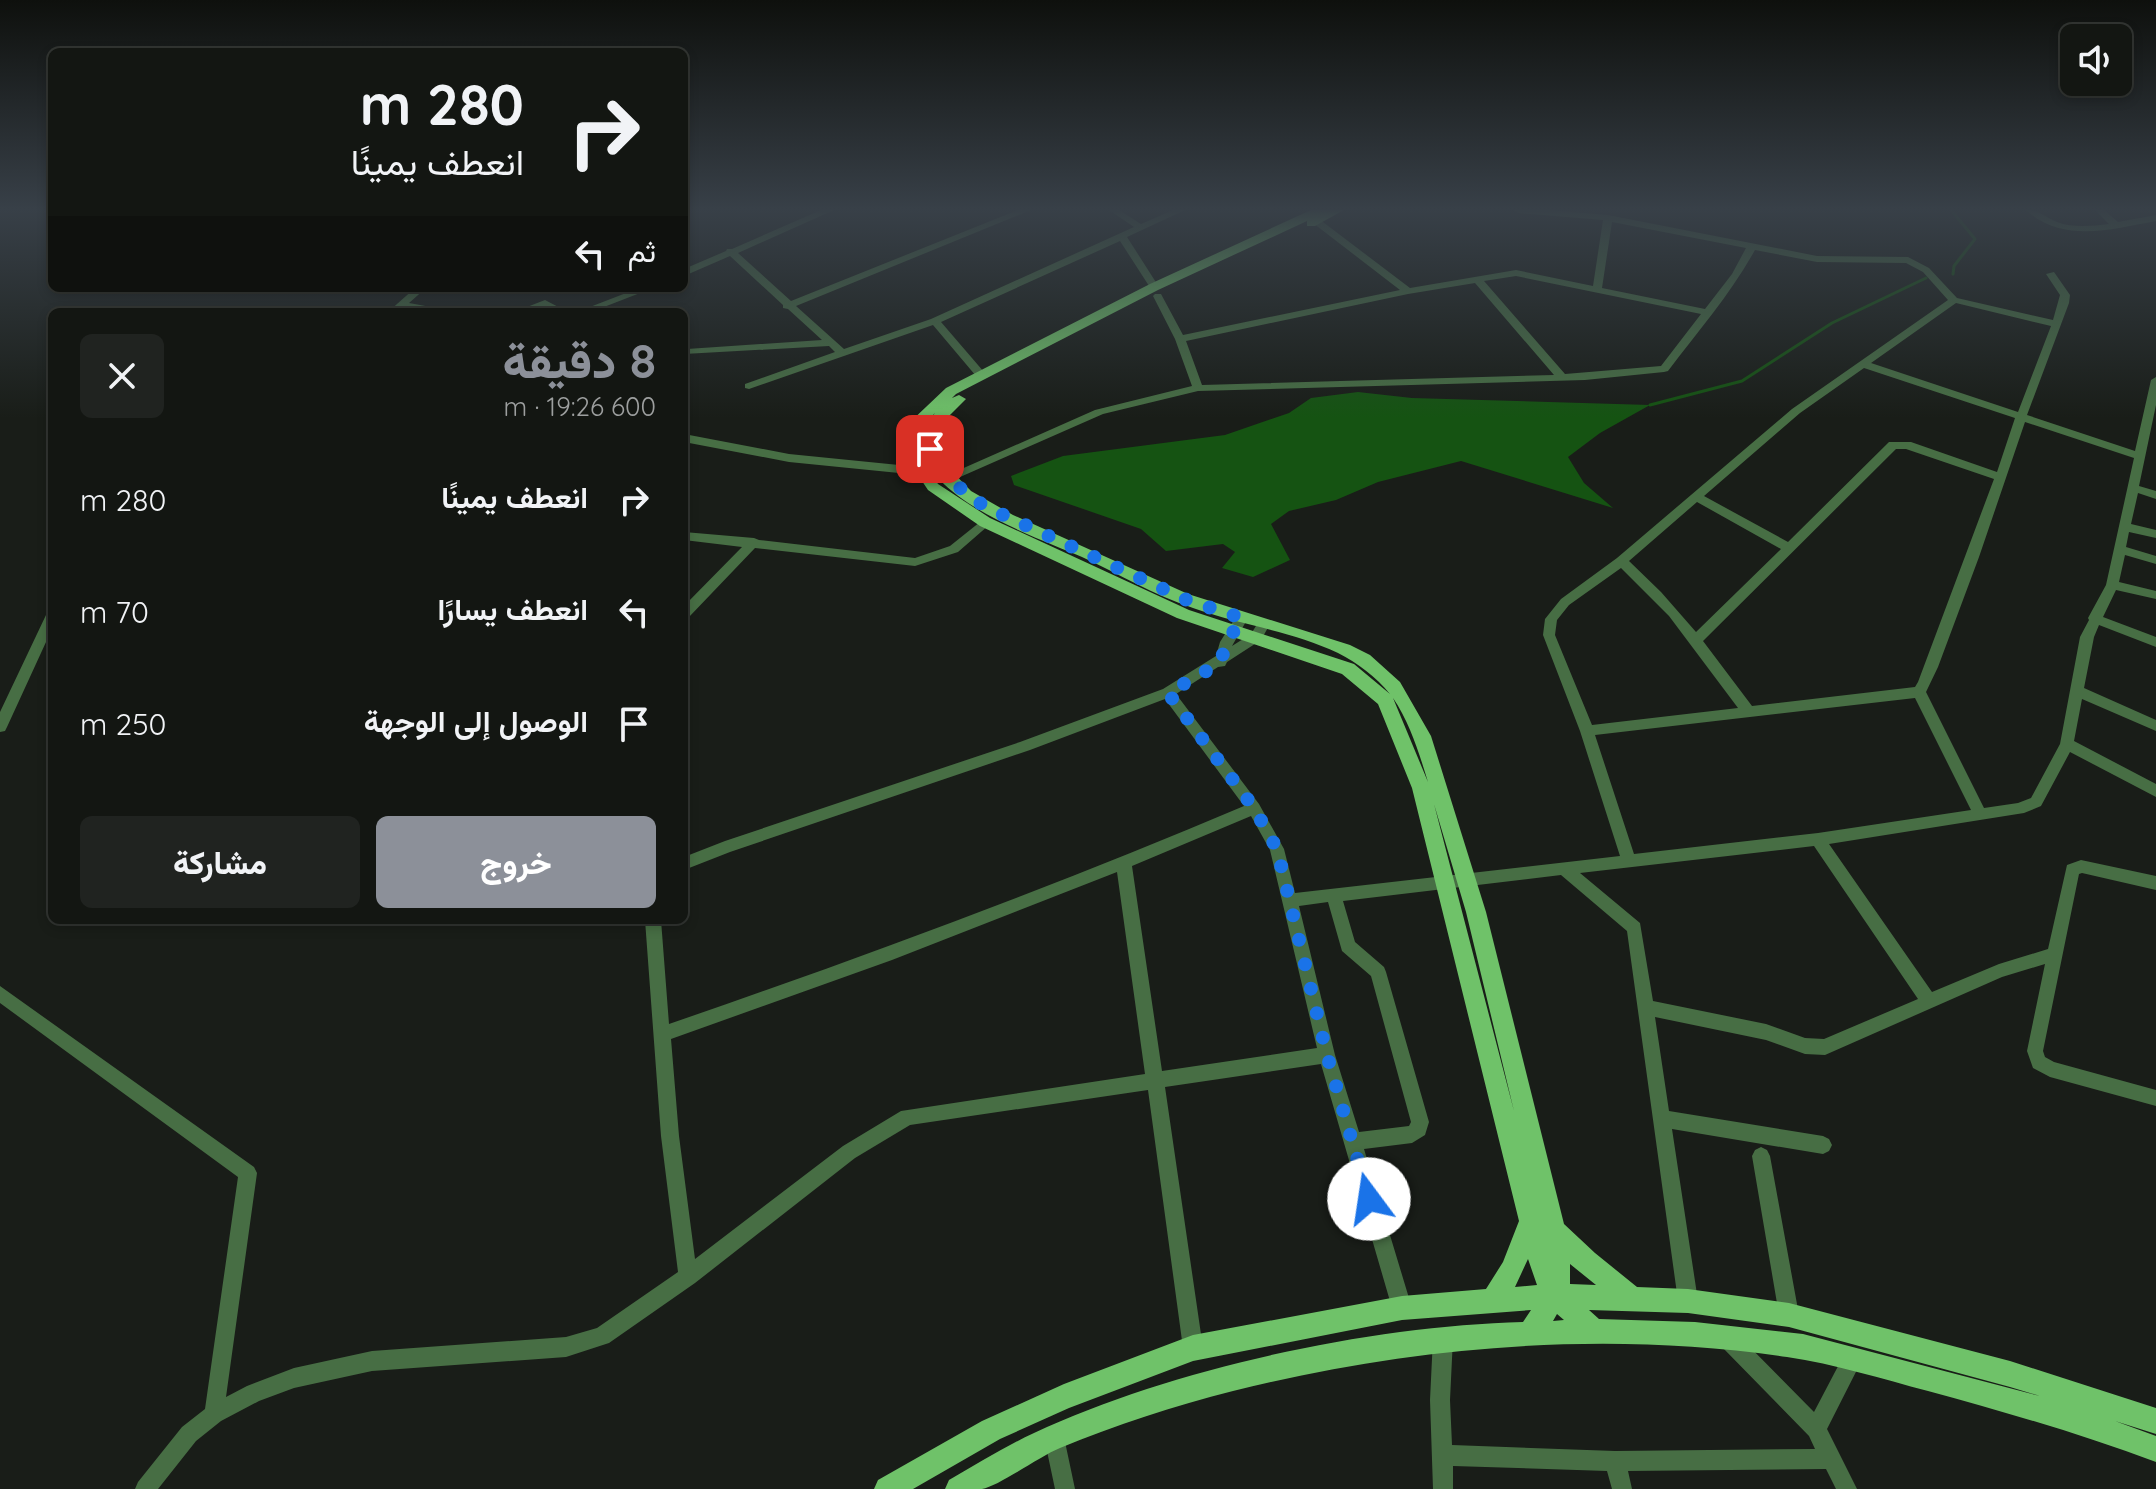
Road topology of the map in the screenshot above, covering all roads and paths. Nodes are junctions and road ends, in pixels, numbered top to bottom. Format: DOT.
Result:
graph roads {
  1 [pos="760,279"];
  2 [pos="853,279"];
  3 [pos="1027,279"];
  4 [pos="1149,279"];
  5 [pos="1181,279"];
  6 [pos="1394,279"];
  7 [pos="1474,279"];
  8 [pos="1477,279"];
  9 [pos="1554,279"];
  10 [pos="1599,279"];
  11 [pos="1731,279"];
  12 [pos="1935,279"];
  13 [pos="2055,279"];
  14 [pos="1598,287"];
  15 [pos="1156,291"];
  16 [pos="1408,291"];
  17 [pos="417,292"];
  18 [pos="637,292"];
  19 [pos="642,292"];
  20 [pos="1954,300"];
  21 [pos="787,306"];
  22 [pos="399,308"];
  23 [pos="531,308"];
  24 [pos="555,308"];
  25 [pos="593,308"];
  26 [pos="626,308"];
  27 [pos="1709,313"];
  28 [pos="935,321"];
  29 [pos="2056,324"];
  30 [pos="1180,339"];
  31 [pos="830,343"];
  32 [pos="688,352"];
  33 [pos="841,352"];
  34 [pos="1014,363"];
  35 [pos="1863,364"];
  36 [pos="980,374"];
  37 [pos="1562,377"];
  38 [pos="2156,380"];
  39 [pos="749,386"];
  40 [pos="1198,388"];
  41 [pos="2154,398"];
  42 [pos="2023,417"];
  43 [pos="688,439"];
  44 [pos="2140,456"];
  45 [pos="916,464"];
  46 [pos="947,478"];
  47 [pos="2002,478"];
  48 [pos="2133,488"];
  49 [pos="2156,495"];
  50 [pos="1696,497"];
  51 [pos="985,522"];
  52 [pos="2125,527"];
  53 [pos="2156,534"];
  54 [pos="688,536"];
  55 [pos="754,542"];
  56 [pos="1789,548"];
  57 [pos="2120,549"];
  58 [pos="2156,560"];
  59 [pos="1621,561"];
  60 [pos="2112,585"];
  61 [pos="2156,595"];
  62 [pos="688,610"];
  63 [pos="2094,618"];
  64 [pos="48,624"];
  65 [pos="1238,625"];
  66 [pos="1260,631"];
  67 [pos="1697,639"];
  68 [pos="2156,642"];
  69 [pos="1220,663"];
  70 [pos="2078,691"];
  71 [pos="1919,692"];
  72 [pos="1168,693"];
  73 [pos="1748,711"];
  74 [pos="2156,726"];
  75 [pos="0,727"];
  76 [pos="1587,731"];
  77 [pos="2067,744"];
  78 [pos="2156,791"];
  79 [pos="1254,808"];
  80 [pos="1980,814"];
  81 [pos="1818,839"];
  82 [pos="1628,858"];
  83 [pos="688,859"];
  84 [pos="1124,864"];
  85 [pos="1563,868"];
  86 [pos="1467,877"];
  87 [pos="1446,880"];
  88 [pos="2156,883"];
  89 [pos="1334,895"];
  90 [pos="1291,900"];
  91 [pos="653,924"];
  92 [pos="2055,954"];
  93 [pos="0,993"];
  94 [pos="1928,1000"];
  95 [pos="1645,1007"];
  96 [pos="662,1034"];
  97 [pos="1327,1055"];
  98 [pos="1152,1079"];
  99 [pos="2156,1098"];
  100 [pos="1660,1118"];
  101 [pos="1355,1141"];
  102 [pos="1823,1145"];
  103 [pos="1761,1156"];
  104 [pos="1541,1227"];
  105 [pos="688,1276"];
  106 [pos="1556,1296"];
  107 [pos="1494,1299"];
  108 [pos="1633,1299"];
  109 [pos="1688,1301"];
  110 [pos="1402,1308"];
  111 [pos="1789,1315"];
  112 [pos="1530,1333"];
  113 [pos="1597,1334"];
  114 [pos="1443,1338"];
  115 [pos="1726,1338"];
  116 [pos="1193,1348"];
  117 [pos="1853,1358"];
  118 [pos="214,1414"];
  119 [pos="2156,1421"];
  120 [pos="1816,1429"];
  121 [pos="1054,1437"];
  122 [pos="2156,1449"];
  123 [pos="1443,1455"];
  124 [pos="1832,1459"];
  125 [pos="1615,1461"];
  126 [pos="145,1489"];
  127 [pos="887,1489"];
  128 [pos="958,1489"];
  129 [pos="1065,1489"];
  130 [pos="1443,1489"];
  131 [pos="1622,1489"];
  132 [pos="1847,1489"];
  1 -- 21 [label="street"];
  2 -- 21 [label="street"];
  3 -- 28 [label="street"];
  4 -- 15 [label="street"];
  5 -- 15 [label="main road"];
  6 -- 16 [label="street"];
  7 -- 16 [label="street"];
  8 -- 37 [label="street"];
  9 -- 14 [label="street"];
  10 -- 14 [label="street"];
  11 -- 27 [label="street"];
  12 -- 20 [label="street"];
  13 -- 29 [label="street"];
  14 -- 27 [label="street"];
  15 -- 30 [label="street"];
  15 -- 34 [label="main road"];
  16 -- 30 [label="street"];
  17 -- 22 [label="street"];
  18 -- 25 [label="street"];
  19 -- 26 [label="street"];
  20 -- 29 [label="street"];
  20 -- 35 [label="street"];
  21 -- 31 [label="street"];
  23 -- 24 [label="street"];
  27 -- 37 [label="street"];
  28 -- 33 [label="street"];
  28 -- 36 [label="street"];
  29 -- 42 [label="street"];
  30 -- 40 [label="street"];
  31 -- 32 [label="street"];
  31 -- 33 [label="street"];
  33 -- 39 [label="street"];
  34 -- 36 [label="main road"];
  34 -- 46 [label="main road"];
  35 -- 42 [label="street"];
  35 -- 50 [label="street"];
  36 -- 45 [label="main road"];
  37 -- 40 [label="street"];
  38 -- 41 [label="street"];
  40 -- 46 [label="street"];
  41 -- 44 [label="street"];
  42 -- 44 [label="street"];
  42 -- 47 [label="street"];
  43 -- 45 [label="street"];
  44 -- 48 [label="street"];
  45 -- 51 [label="main road"];
  46 -- 65 [label="main road"];
  47 -- 56 [label="street"];
  47 -- 71 [label="street"];
  48 -- 49 [label="street"];
  48 -- 52 [label="street"];
  50 -- 56 [label="street"];
  50 -- 59 [label="street"];
  51 -- 55 [label="street"];
  51 -- 65 [label="main road"];
  52 -- 53 [label="street"];
  52 -- 57 [label="street"];
  54 -- 55 [label="street"];
  55 -- 62 [label="street"];
  56 -- 67 [label="street"];
  57 -- 58 [label="street"];
  57 -- 60 [label="street"];
  59 -- 67 [label="street"];
  59 -- 76 [label="street"];
  60 -- 61 [label="street"];
  60 -- 63 [label="street"];
  63 -- 68 [label="street"];
  63 -- 70 [label="street"];
  64 -- 75 [label="street"];
  65 -- 66 [label="main road"];
  65 -- 69 [label="street"];
  66 -- 69 [label="street"];
  66 -- 86 [label="main road"];
  66 -- 87 [label="main road"];
  67 -- 73 [label="street"];
  69 -- 72 [label="street"];
  70 -- 74 [label="street"];
  70 -- 77 [label="street"];
  71 -- 73 [label="street"];
  71 -- 80 [label="street"];
  72 -- 79 [label="street"];
  72 -- 83 [label="street"];
  73 -- 76 [label="street"];
  76 -- 82 [label="street"];
  77 -- 78 [label="street"];
  77 -- 80 [label="street"];
  79 -- 84 [label="street"];
  79 -- 90 [label="street"];
  80 -- 81 [label="street"];
  81 -- 82 [label="street"];
  81 -- 94 [label="street"];
  82 -- 85 [label="street"];
  84 -- 96 [label="street"];
  84 -- 98 [label="street"];
  85 -- 86 [label="street"];
  85 -- 95 [label="street"];
  86 -- 87 [label="street"];
  86 -- 104 [label="main road"];
  87 -- 89 [label="street"];
  87 -- 104 [label="main road"];
  88 -- 92 [label="street"];
  89 -- 90 [label="street"];
  89 -- 101 [label="street"];
  90 -- 97 [label="street"];
  91 -- 96 [label="street"];
  92 -- 94 [label="street"];
  92 -- 99 [label="street"];
  93 -- 118 [label="street"];
  94 -- 95 [label="street"];
  95 -- 100 [label="street"];
  96 -- 105 [label="street"];
  97 -- 98 [label="street"];
  97 -- 101 [label="street"];
  98 -- 105 [label="street"];
  98 -- 116 [label="street"];
  100 -- 102 [label="street"];
  100 -- 109 [label="street"];
  101 -- 110 [label="street"];
  103 -- 111 [label="street"];
  104 -- 106 [label="main road"];
  104 -- 107 [label="main road"];
  104 -- 108 [label="main road"];
  105 -- 118 [label="street"];
  106 -- 107 [label="main road"];
  106 -- 108 [label="main road"];
  106 -- 112 [label="main road"];
  106 -- 113 [label="main road"];
  107 -- 110 [label="main road"];
  108 -- 109 [label="main road"];
  109 -- 111 [label="main road"];
  110 -- 116 [label="main road"];
  111 -- 119 [label="main road"];
  112 -- 113 [label="main road"];
  112 -- 114 [label="main road"];
  113 -- 115 [label="main road"];
  114 -- 121 [label="main road"];
  114 -- 123 [label="street"];
  115 -- 117 [label="main road"];
  115 -- 120 [label="street"];
  116 -- 127 [label="main road"];
  117 -- 120 [label="street"];
  117 -- 122 [label="main road"];
  118 -- 126 [label="street"];
  120 -- 124 [label="street"];
  121 -- 128 [label="main road"];
  121 -- 129 [label="street"];
  123 -- 125 [label="street"];
  123 -- 130 [label="street"];
  124 -- 125 [label="street"];
  124 -- 132 [label="street"];
  125 -- 131 [label="street"];
}
